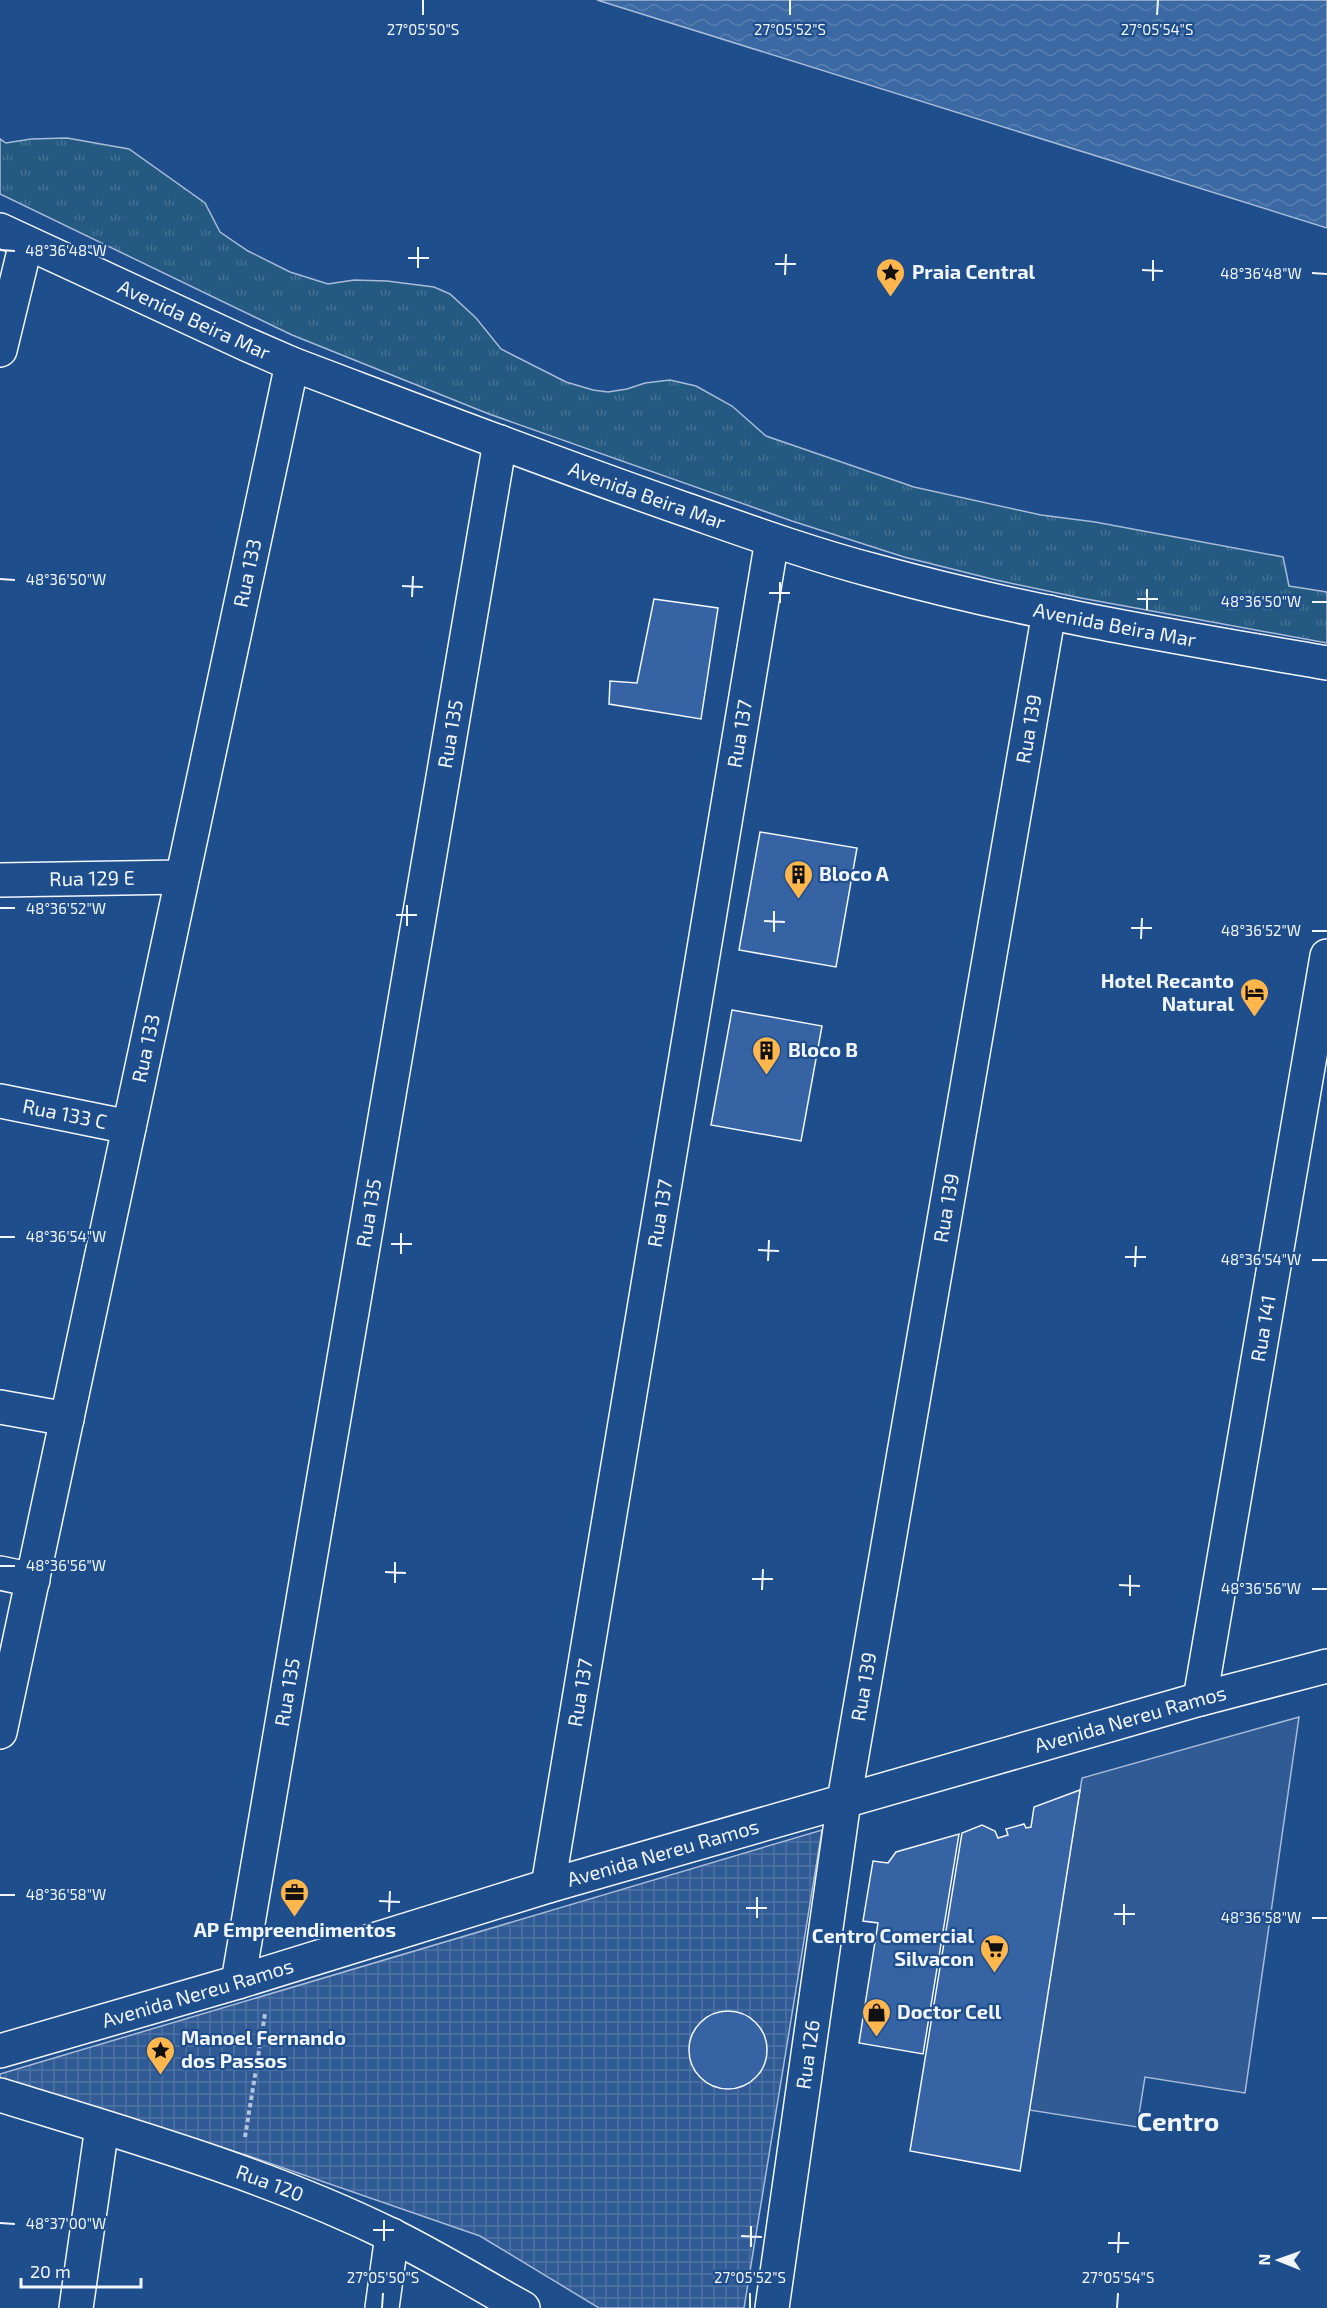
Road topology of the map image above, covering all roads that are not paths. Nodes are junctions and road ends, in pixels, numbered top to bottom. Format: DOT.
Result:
graph roads {
  1 [pos="13,237"];
  2 [pos="0,350"];
  3 [pos="292,364"];
  4 [pos="500,442"];
  5 [pos="772,540"];
  6 [pos="1049,612"];
  7 [pos="1327,663"];
  8 [pos="182,877"];
  9 [pos="0,880"];
  10 [pos="1327,956"];
  11 [pos="0,1101"];
  12 [pos="129,1127"];
  13 [pos="0,1407"];
  14 [pos="66,1419"];
  15 [pos="0,1573"];
  16 [pos="33,1580"];
  17 [pos="1327,1666"];
  18 [pos="1200,1700"];
  19 [pos="0,1732"];
  20 [pos="844,1801"];
  21 [pos="548,1886"];
  22 [pos="238,1982"];
  23 [pos="0,2052"];
  24 [pos="0,2095"];
  25 [pos="102,2127"];
  26 [pos="392,2235"];
  27 [pos="76,2308"];
  28 [pos="382,2308"];
  29 [pos="523,2308"];
  30 [pos="772,2308"];
  1 -- 2 [label="street"];
  1 -- 3 [label="street, Avenida Beira Mar"];
  3 -- 4 [label="street, Avenida Beira Mar"];
  3 -- 8 [label="street, Rua 133"];
  4 -- 5 [label="street, Avenida Beira Mar"];
  4 -- 22 [label="street, Rua 135"];
  5 -- 6 [label="street, Avenida Beira Mar"];
  5 -- 21 [label="street, Rua 137"];
  6 -- 7 [label="street, Avenida Beira Mar"];
  6 -- 20 [label="street, Rua 139"];
  8 -- 9 [label="street, Rua 129 E"];
  8 -- 12 [label="street, Rua 133"];
  10 -- 18 [label="street, Rua 141"];
  11 -- 12 [label="street, Rua 133 C"];
  12 -- 14 [label="street, Rua 133"];
  13 -- 14 [label="street"];
  14 -- 16 [label="street, Rua 133"];
  15 -- 16 [label="street"];
  16 -- 19 [label="street, Rua 133"];
  17 -- 18 [label="street, Avenida Nereu Ramos"];
  18 -- 20 [label="street, Avenida Nereu Ramos"];
  20 -- 21 [label="street, Avenida Nereu Ramos"];
  20 -- 30 [label="street, Rua 126"];
  21 -- 22 [label="street, Avenida Nereu Ramos"];
  22 -- 23 [label="street, Avenida Nereu Ramos"];
  24 -- 25 [label="street, Rua 120"];
  25 -- 26 [label="street, Rua 120"];
  25 -- 27 [label="street"];
  26 -- 28 [label="street"];
  26 -- 29 [label="street, Rua 120"];
}
